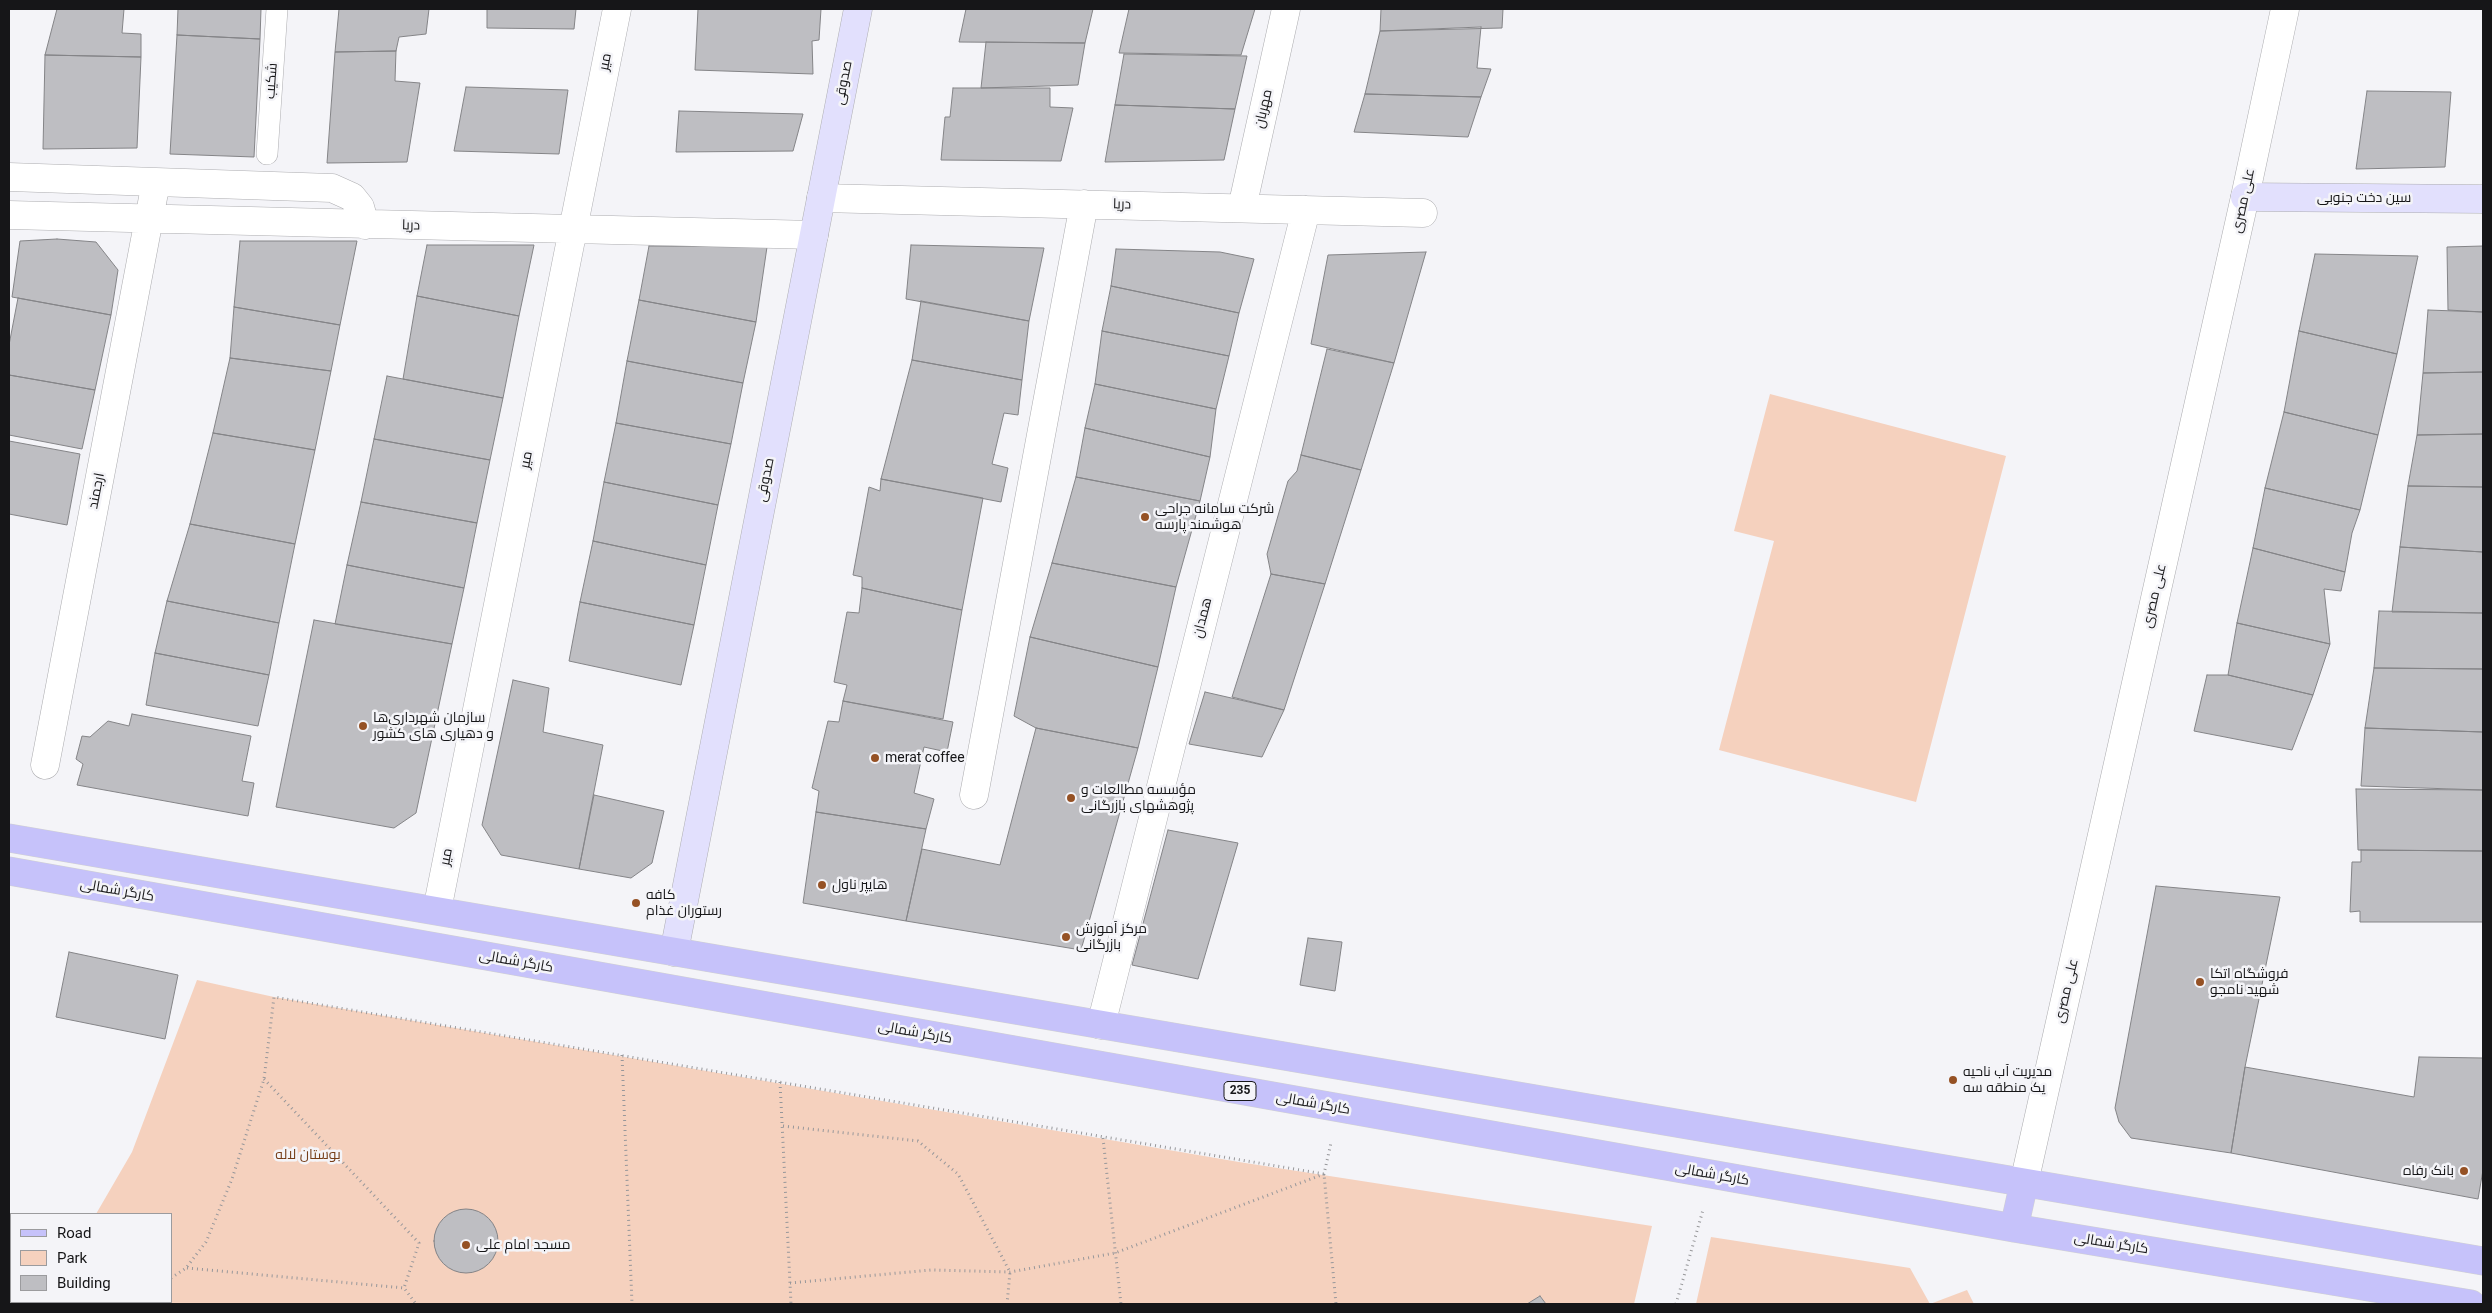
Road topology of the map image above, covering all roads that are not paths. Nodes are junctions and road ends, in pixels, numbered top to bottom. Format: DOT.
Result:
graph roads {
  1 [pos="277,9"];
  2 [pos="616,9"];
  3 [pos="858,9"];
  4 [pos="1286,9"];
  5 [pos="2285,9"];
  6 [pos="268,154"];
  7 [pos="9,177"];
  8 [pos="156,182"];
  9 [pos="2245,197"];
  10 [pos="821,198"];
  11 [pos="2483,199"];
  12 [pos="1084,204"];
  13 [pos="1242,208"];
  14 [pos="1306,210"];
  15 [pos="1423,213"];
  16 [pos="9,215"];
  17 [pos="150,218"];
  18 [pos="365,225"];
  19 [pos="573,229"];
  20 [pos="814,235"];
  21 [pos="45,765"];
  22 [pos="974,795"];
  23 [pos="9,838"];
  24 [pos="9,871"];
  25 [pos="437,910"];
  26 [pos="429,946"];
  27 [pos="674,952"];
  28 [pos="667,989"];
  29 [pos="1101,1025"];
  30 [pos="1091,1064"];
  31 [pos="2024,1183"];
  32 [pos="2014,1228"];
  33 [pos="2483,1262"];
  34 [pos="2472,1304"];
  1 -- 6 [label="lane, شکیب"];
  2 -- 19 [label="street, میر"];
  3 -- 10 [label="street, صدوقی"];
  4 -- 13 [label="street, مهربان"];
  5 -- 9 [label="street, علی مصری"];
  7 -- 8 [label="street"];
  8 -- 17 [label="street, ارجمند"];
  8 -- 18 [label="street"];
  9 -- 11 [label="street, سین دخت جنوبی"];
  9 -- 31 [label="street, علی مصری"];
  10 -- 12 [label="street, دریا"];
  10 -- 20 [label="street, صدوقی"];
  12 -- 13 [label="street, دریا"];
  12 -- 22 [label="street"];
  13 -- 14 [label="street, دریا"];
  14 -- 15 [label="street, دریا"];
  14 -- 29 [label="street, همدان"];
  16 -- 17 [label="street, دریا"];
  17 -- 18 [label="street, دریا"];
  17 -- 21 [label="street, ارجمند"];
  18 -- 19 [label="street, دریا"];
  19 -- 20 [label="street, دریا"];
  19 -- 25 [label="street, میر"];
  20 -- 27 [label="street, صدوقی"];
  23 -- 25 [label="main road"];
  24 -- 26 [label="main road, کارگر شمالی / 235"];
  25 -- 26 [label="main road"];
  25 -- 27 [label="main road"];
  26 -- 28 [label="main road, کارگر شمالی / 235"];
  27 -- 28 [label="main road"];
  27 -- 29 [label="main road"];
  28 -- 30 [label="main road, کارگر شمالی / 235"];
  29 -- 30 [label="main road"];
  29 -- 31 [label="main road"];
  30 -- 32 [label="main road, کارگر شمالی / 235"];
  31 -- 32 [label="main road"];
  31 -- 33 [label="main road"];
  32 -- 34 [label="main road, کارگر شمالی / 235"];
}
